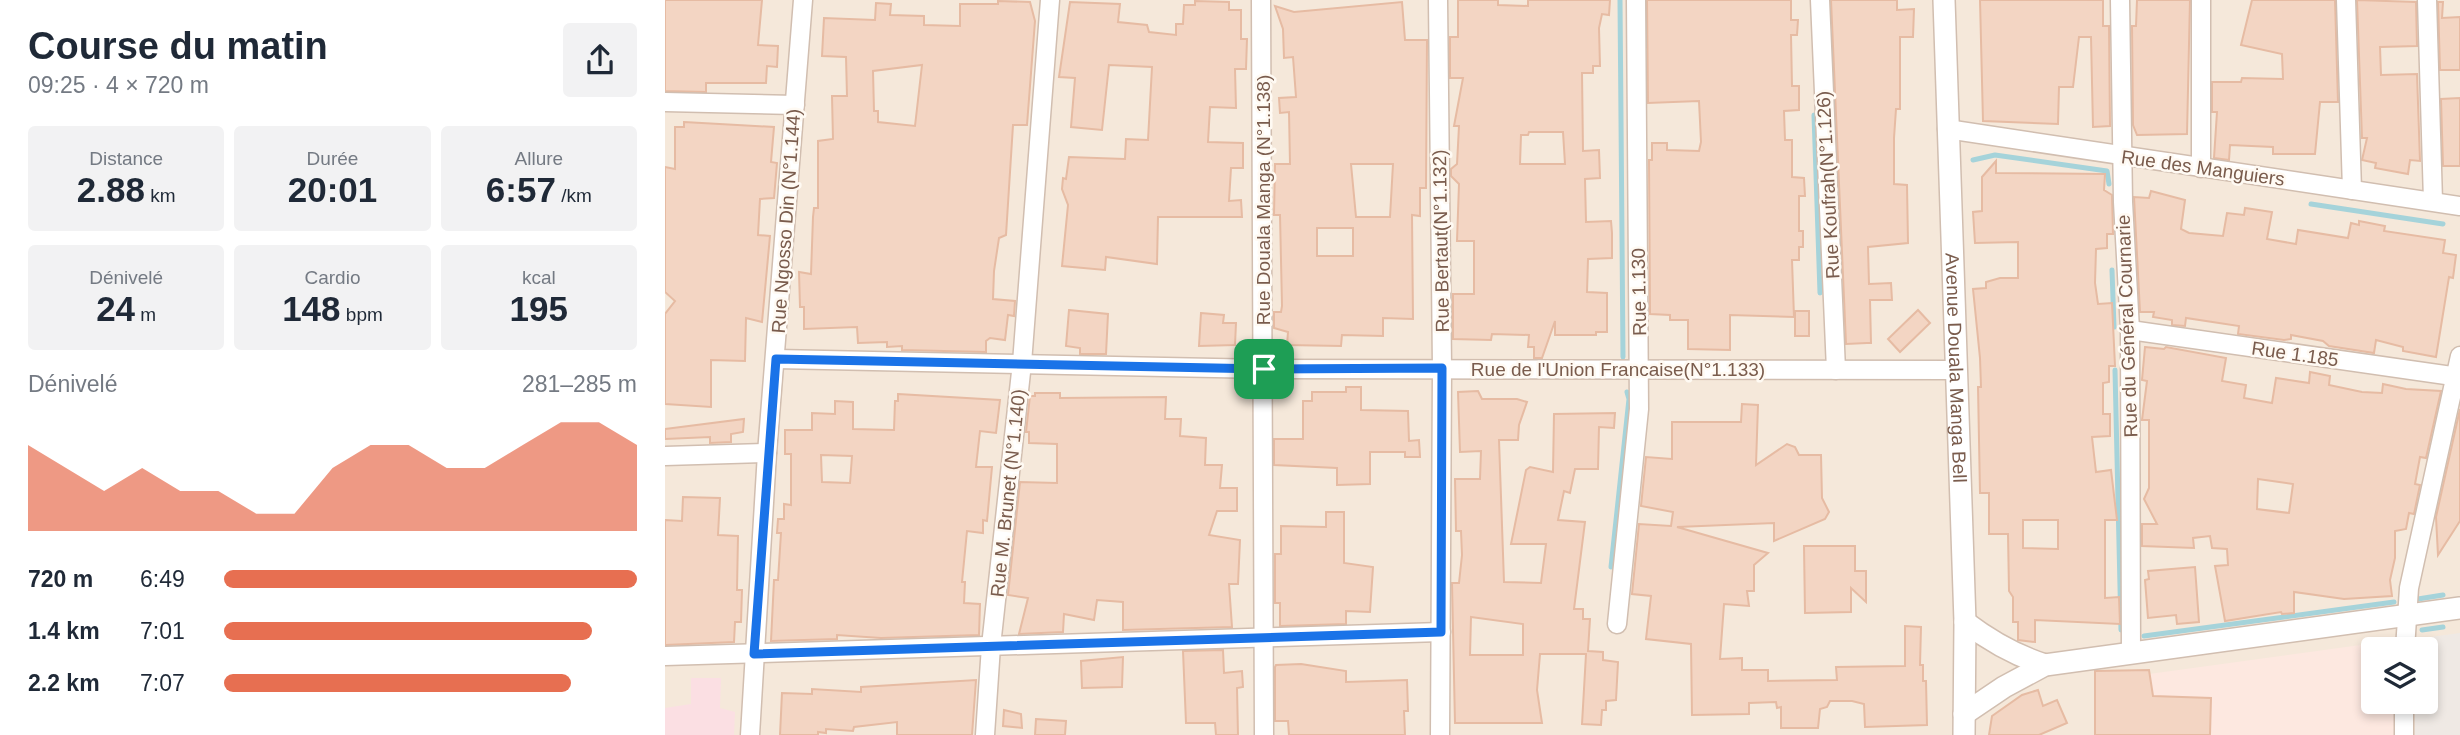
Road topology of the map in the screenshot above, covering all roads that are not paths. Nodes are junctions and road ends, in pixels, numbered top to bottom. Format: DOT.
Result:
graph roads {
  1 [pos="803,0"];
  2 [pos="1050,0"];
  3 [pos="1261,0"];
  4 [pos="1438,0"];
  5 [pos="1636,0"];
  6 [pos="1820,0"];
  7 [pos="1944,0"];
  8 [pos="2120,0"];
  9 [pos="2201,0"];
  10 [pos="2346,0"];
  11 [pos="2427,0"];
  12 [pos="665,102"];
  13 [pos="795,104"];
  14 [pos="1947,129"];
  15 [pos="2123,157"];
  16 [pos="2201,168"];
  17 [pos="2352,190"];
  18 [pos="2433,201"];
  19 [pos="2460,206"];
  20 [pos="2130,330"];
  21 [pos="2460,356"];
  22 [pos="776,359"];
  23 [pos="1022,363"];
  24 [pos="1442,368"];
  25 [pos="1640,368"];
  26 [pos="1264,369"];
  27 [pos="1836,370"];
  28 [pos="1956,370"];
  29 [pos="2458,377"];
  30 [pos="767,453"];
  31 [pos="665,456"];
  32 [pos="2460,608"];
  33 [pos="2406,615"];
  34 [pos="1965,622"];
  35 [pos="1617,624"];
  36 [pos="1441,632"];
  37 [pos="1263,636"];
  38 [pos="2405,637"];
  39 [pos="991,646"];
  40 [pos="2131,653"];
  41 [pos="754,654"];
  42 [pos="665,656"];
  43 [pos="2045,664"];
  44 [pos="2404,714"];
  45 [pos="1964,724"];
  46 [pos="750,735"];
  47 [pos="985,735"];
  48 [pos="1264,735"];
  49 [pos="1440,735"];
  50 [pos="2404,735"];
  1 -- 13 [label="street, Rue Ngosso Din (N°1.144)"];
  2 -- 23 [label="street, Rue M. Brunet (N°1.140)"];
  3 -- 26 [label="street, Rue Douala Manga (N°1.138)"];
  4 -- 24 [label="street, Rue Bertaut(N°1.132)"];
  5 -- 25 [label="street, Rue 1.130"];
  6 -- 27 [label="street, Rue Koufrah(N°1.126)"];
  7 -- 14 [label="street, Avenue Douala Manga Bell"];
  8 -- 15 [label="street, Rue du Général Cournarie"];
  9 -- 16 [label="street"];
  10 -- 17 [label="street"];
  11 -- 18 [label="street"];
  12 -- 13 [label="street"];
  13 -- 22 [label="street, Rue Ngosso Din (N°1.144)"];
  14 -- 15 [label="street, Rue des Manguiers"];
  14 -- 28 [label="street, Avenue Douala Manga Bell"];
  15 -- 16 [label="street, Rue des Manguiers"];
  15 -- 20 [label="street, Rue du Général Cournarie"];
  16 -- 17 [label="street, Rue des Manguiers"];
  17 -- 18 [label="street, Rue des Manguiers"];
  18 -- 19 [label="street, Rue des Manguiers"];
  20 -- 29 [label="street, Rue 1.185"];
  20 -- 40 [label="street, Rue du Général Cournarie"];
  21 -- 29 [label="street"];
  22 -- 23 [label="street, Rue de l'Union Francaise(N°1.133)"];
  22 -- 30 [label="street, Rue Ngosso Din (N°1.144)"];
  23 -- 26 [label="street, Rue de l'Union Francaise(N°1.133)"];
  23 -- 39 [label="street, Rue M. Brunet (N°1.140)"];
  24 -- 25 [label="street, Rue de l'Union Francaise(N°1.133)"];
  24 -- 26 [label="street, Rue de l'Union Francaise(N°1.133)"];
  24 -- 36 [label="street, Rue Bertaut(N°1.132)"];
  25 -- 27 [label="street, Rue de l'Union Francaise(N°1.133)"];
  25 -- 35 [label="street, Rue 1.130"];
  26 -- 37 [label="street, Rue Douala Manga (N°1.138)"];
  27 -- 28 [label="street, Rue de l'Union Francaise(N°1.133)"];
  28 -- 34 [label="street, Avenue Douala Manga Bell"];
  29 -- 33 [label="street"];
  30 -- 31 [label="street"];
  30 -- 41 [label="street, Rue Ngosso Din (N°1.144)"];
  32 -- 33 [label="street"];
  33 -- 38 [label="street"];
  33 -- 40 [label="street"];
  34 -- 43 [label="street"];
  34 -- 45 [label="street, Avenue Douala Manga Bell"];
  36 -- 37 [label="street"];
  36 -- 49 [label="street, Rue Bertaut(N°1.132)"];
  37 -- 39 [label="street"];
  37 -- 48 [label="street, Rue Douala Manga (N°1.138)"];
  39 -- 41 [label="street"];
  39 -- 47 [label="street, Rue M. Brunet (N°1.140)"];
  40 -- 43 [label="street"];
  41 -- 42 [label="street"];
  41 -- 46 [label="street, Rue Ngosso Din (N°1.144)"];
  43 -- 45 [label="street"];
  44 -- 50 [label="street"];
}
